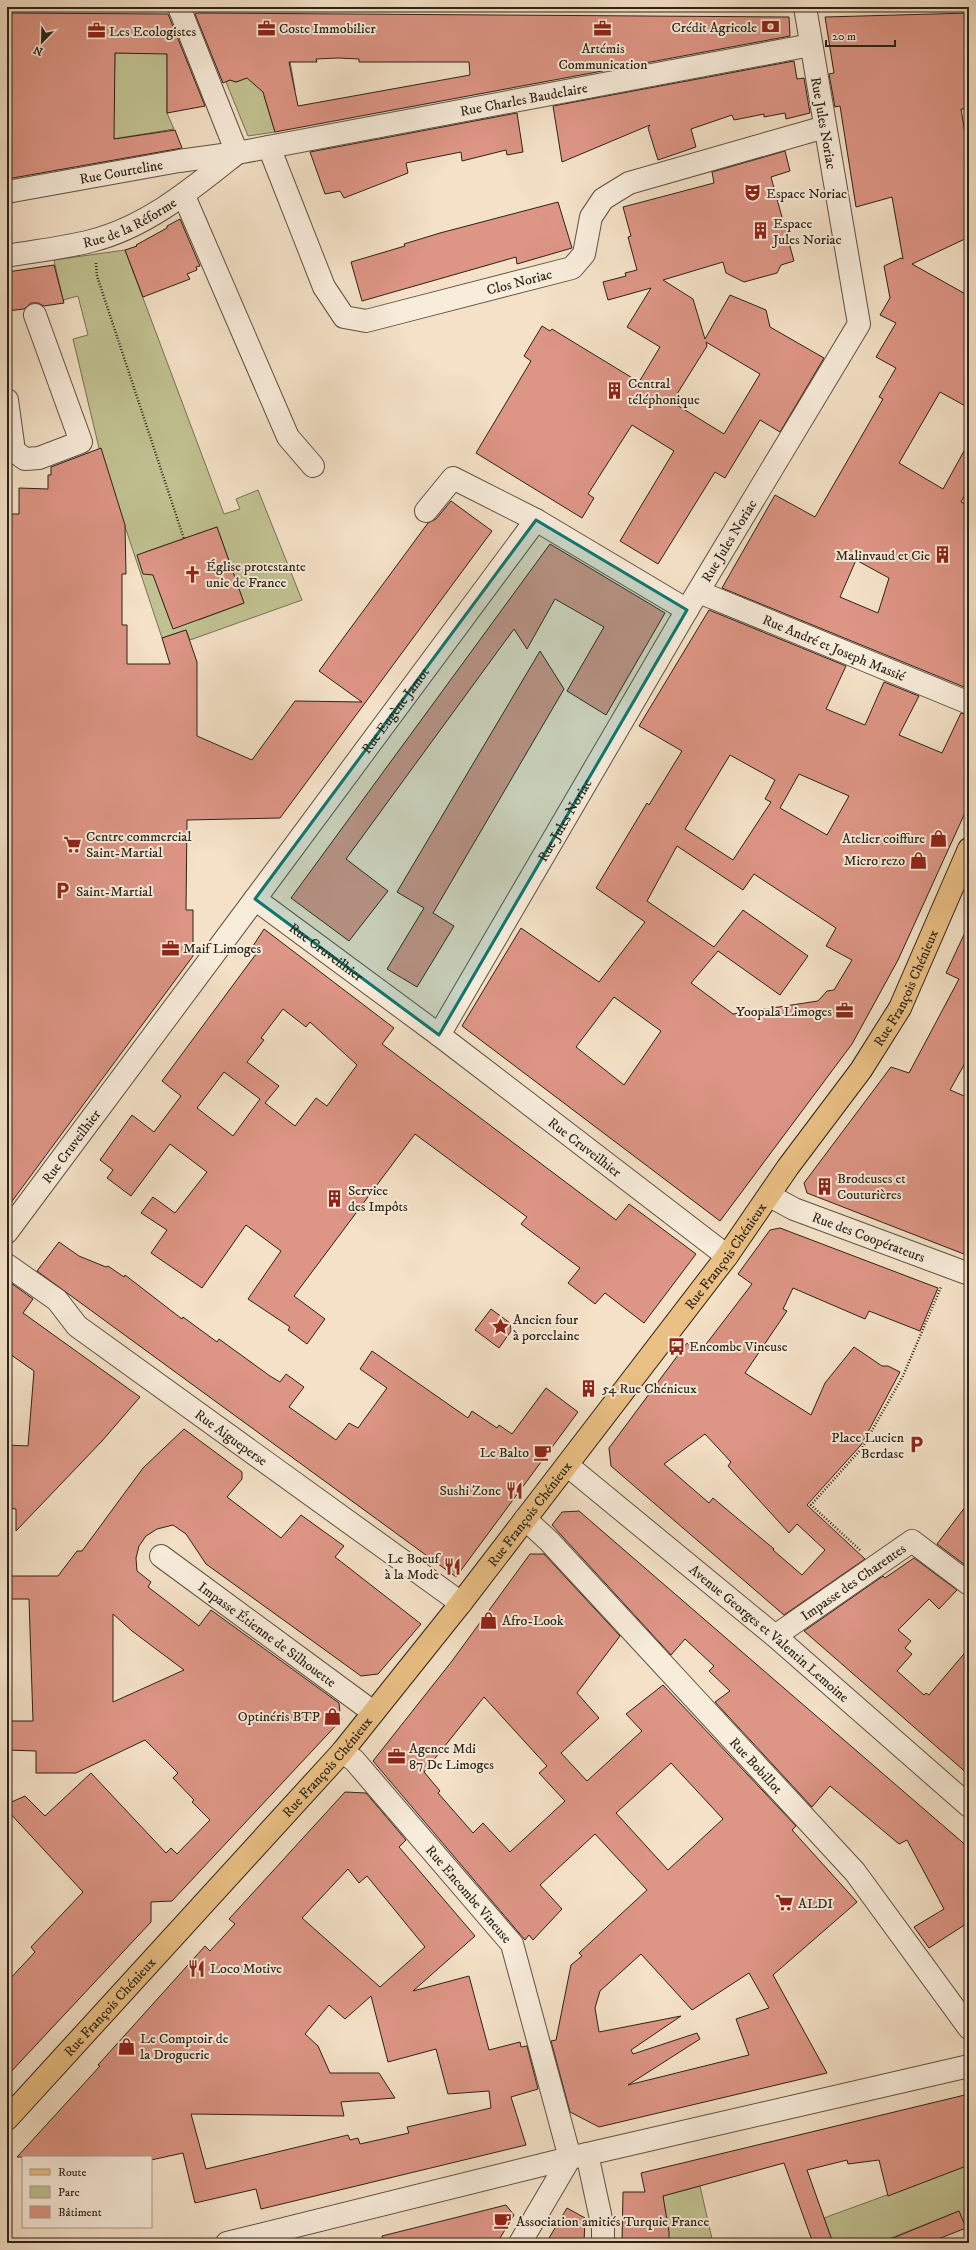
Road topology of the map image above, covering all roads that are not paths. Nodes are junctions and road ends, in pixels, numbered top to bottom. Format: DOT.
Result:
graph roads {
  1 [pos="179,7"];
  2 [pos="805,7"];
  3 [pos="811,46"];
  4 [pos="825,127"];
  5 [pos="269,148"];
  6 [pos="237,154"];
  7 [pos="7,192"];
  8 [pos="184,196"];
  9 [pos="7,256"];
  10 [pos="35,315"];
  11 [pos="7,400"];
  12 [pos="313,466"];
  13 [pos="426,511"];
  14 [pos="536,520"];
  15 [pos="693,601"];
  16 [pos="969,703"];
  17 [pos="969,849"];
  18 [pos="255,899"];
  19 [pos="439,1035"];
  20 [pos="770,1196"];
  21 [pos="7,1232"];
  22 [pos="727,1256"];
  23 [pos="7,1265"];
  24 [pos="969,1274"];
  25 [pos="567,1465"];
  26 [pos="525,1519"];
  27 [pos="161,1556"];
  28 [pos="969,1584"];
  29 [pos="461,1603"];
  30 [pos="775,1636"];
  31 [pos="373,1712"];
  32 [pos="342,1752"];
  33 [pos="969,1806"];
  34 [pos="969,2028"];
  35 [pos="969,2066"];
  36 [pos="7,2119"];
  37 [pos="578,2156"];
  38 [pos="227,2243"];
  39 [pos="520,2243"];
  40 [pos="603,2243"];
  1 -- 6 [label="street"];
  2 -- 3 [label="street, Rue Jules Noriac"];
  3 -- 4 [label="street, Rue Jules Noriac"];
  3 -- 5 [label="street, Rue Charles Baudelaire"];
  4 -- 5 [label="street, Clos Noriac"];
  4 -- 15 [label="street, Rue Jules Noriac"];
  5 -- 6 [label="street, Rue Charles Baudelaire"];
  6 -- 7 [label="street, Rue Courteline"];
  6 -- 8 [label="street, Rue de la Réforme"];
  8 -- 9 [label="street, Rue de la Réforme"];
  8 -- 12 [label="street"];
  10 -- 11 [label="street"];
  13 -- 14 [label="street"];
  14 -- 15 [label="street"];
  14 -- 18 [label="street, Rue Eugène Jamot"];
  15 -- 16 [label="street, Rue André et Joseph Massié"];
  15 -- 19 [label="street, Rue Jules Noriac"];
  17 -- 20 [label="main road, Rue François Chénieux"];
  18 -- 19 [label="street, Rue Cruveilhier"];
  18 -- 21 [label="street, Rue Cruveilhier"];
  19 -- 22 [label="street, Rue Cruveilhier"];
  20 -- 22 [label="main road, Rue François Chénieux"];
  20 -- 24 [label="street, Rue des Coopérateurs"];
  22 -- 25 [label="main road, Rue François Chénieux"];
  23 -- 29 [label="street, Rue Aigueperse"];
  25 -- 26 [label="main road, Rue François Chénieux"];
  25 -- 30 [label="street, Avenue Georges et Valentin Lemoine"];
  26 -- 29 [label="main road, Rue François Chénieux"];
  26 -- 34 [label="street, Rue Bobillot"];
  27 -- 31 [label="street, Impasse Étienne de Silhouette"];
  28 -- 30 [label="street, Impasse des Charentes"];
  29 -- 31 [label="main road, Rue François Chénieux"];
  30 -- 33 [label="street, Avenue Georges et Valentin Lemoine"];
  31 -- 32 [label="main road, Rue François Chénieux"];
  32 -- 36 [label="main road, Rue François Chénieux"];
  32 -- 37 [label="street, Rue Encombe Vineuse"];
  35 -- 37 [label="street"];
  37 -- 38 [label="street"];
  37 -- 39 [label="street"];
  37 -- 40 [label="street, Rue Encombe Vineuse"];
}
